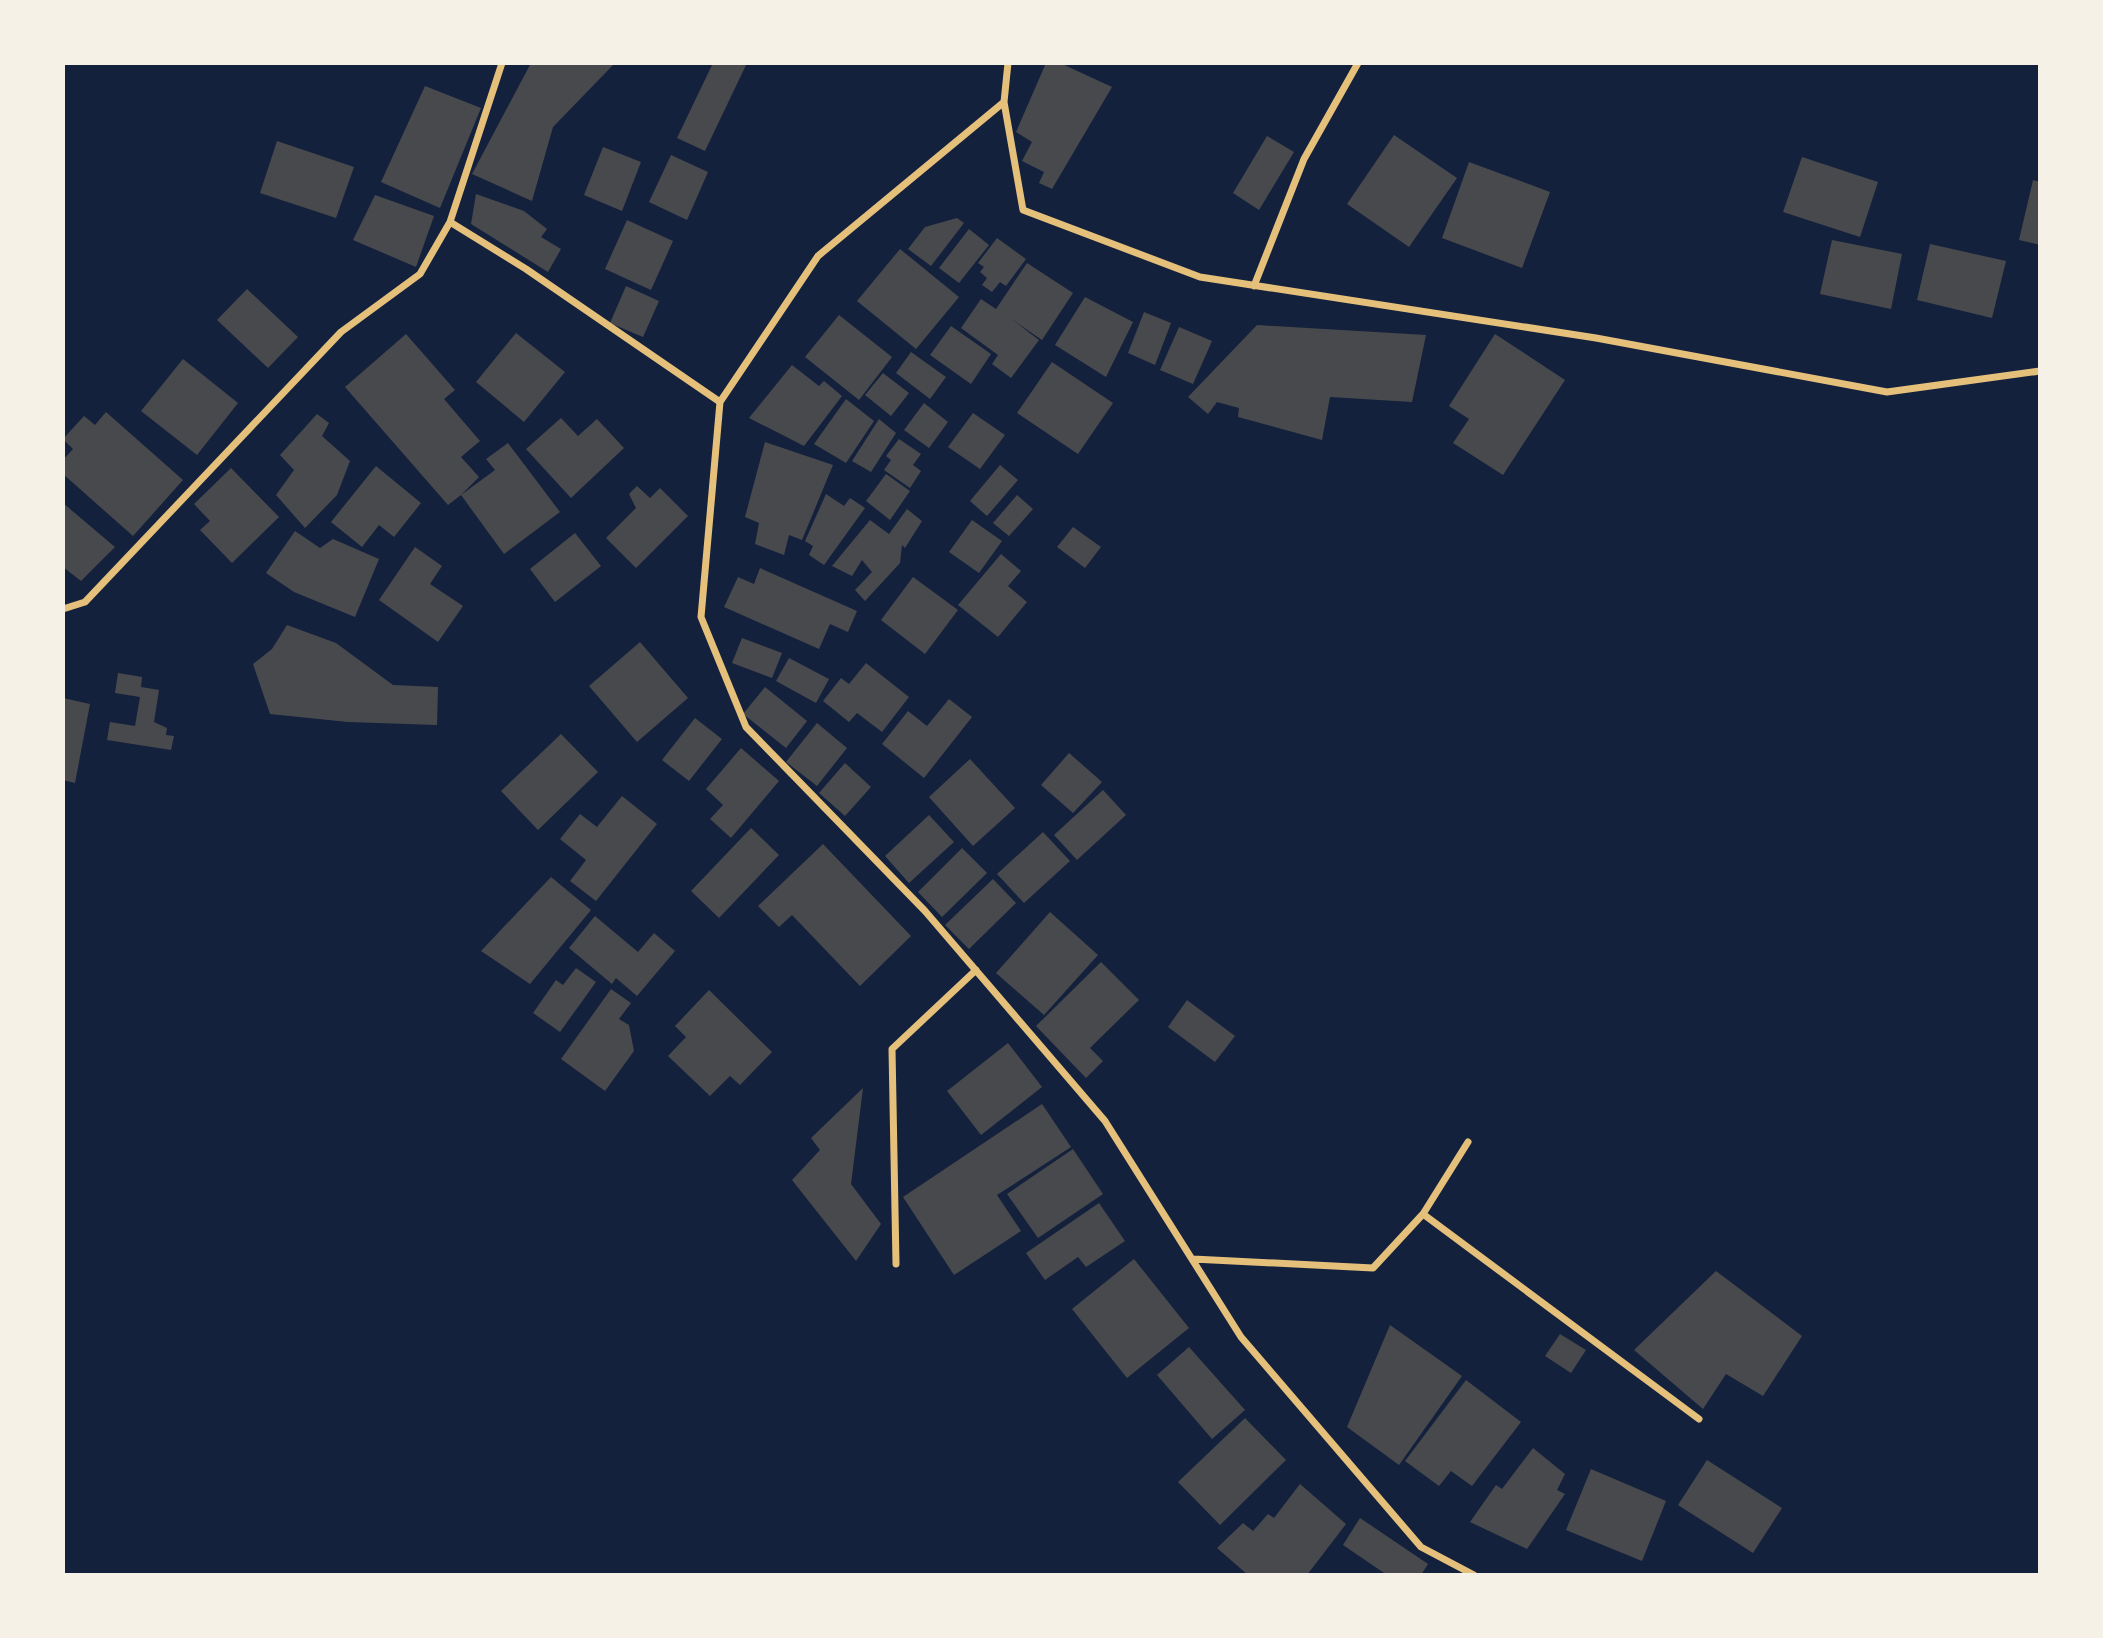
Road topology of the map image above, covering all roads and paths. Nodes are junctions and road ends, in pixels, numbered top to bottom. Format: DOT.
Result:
graph roads {
  1 [pos="502,63"];
  2 [pos="1007,63"];
  3 [pos="1358,63"];
  4 [pos="1004,102"];
  5 [pos="450,222"];
  6 [pos="1254,286"];
  7 [pos="2040,371"];
  8 [pos="720,402"];
  9 [pos="63,609"];
  10 [pos="976,970"];
  11 [pos="1468,1142"];
  12 [pos="1423,1214"];
  13 [pos="1193,1259"];
  14 [pos="895,1264"];
  15 [pos="1699,1419"];
  16 [pos="1474,1575"];
  1 -- 5 [label="street"];
  2 -- 4 [label="street"];
  3 -- 6 [label="street"];
  4 -- 6 [label="street"];
  4 -- 8 [label="street"];
  5 -- 8 [label="street"];
  5 -- 9 [label="street"];
  6 -- 7 [label="street"];
  8 -- 10 [label="street"];
  10 -- 13 [label="street"];
  10 -- 14 [label="street"];
  11 -- 12 [label="street"];
  12 -- 13 [label="street"];
  12 -- 15 [label="street"];
  13 -- 16 [label="street"];
}
